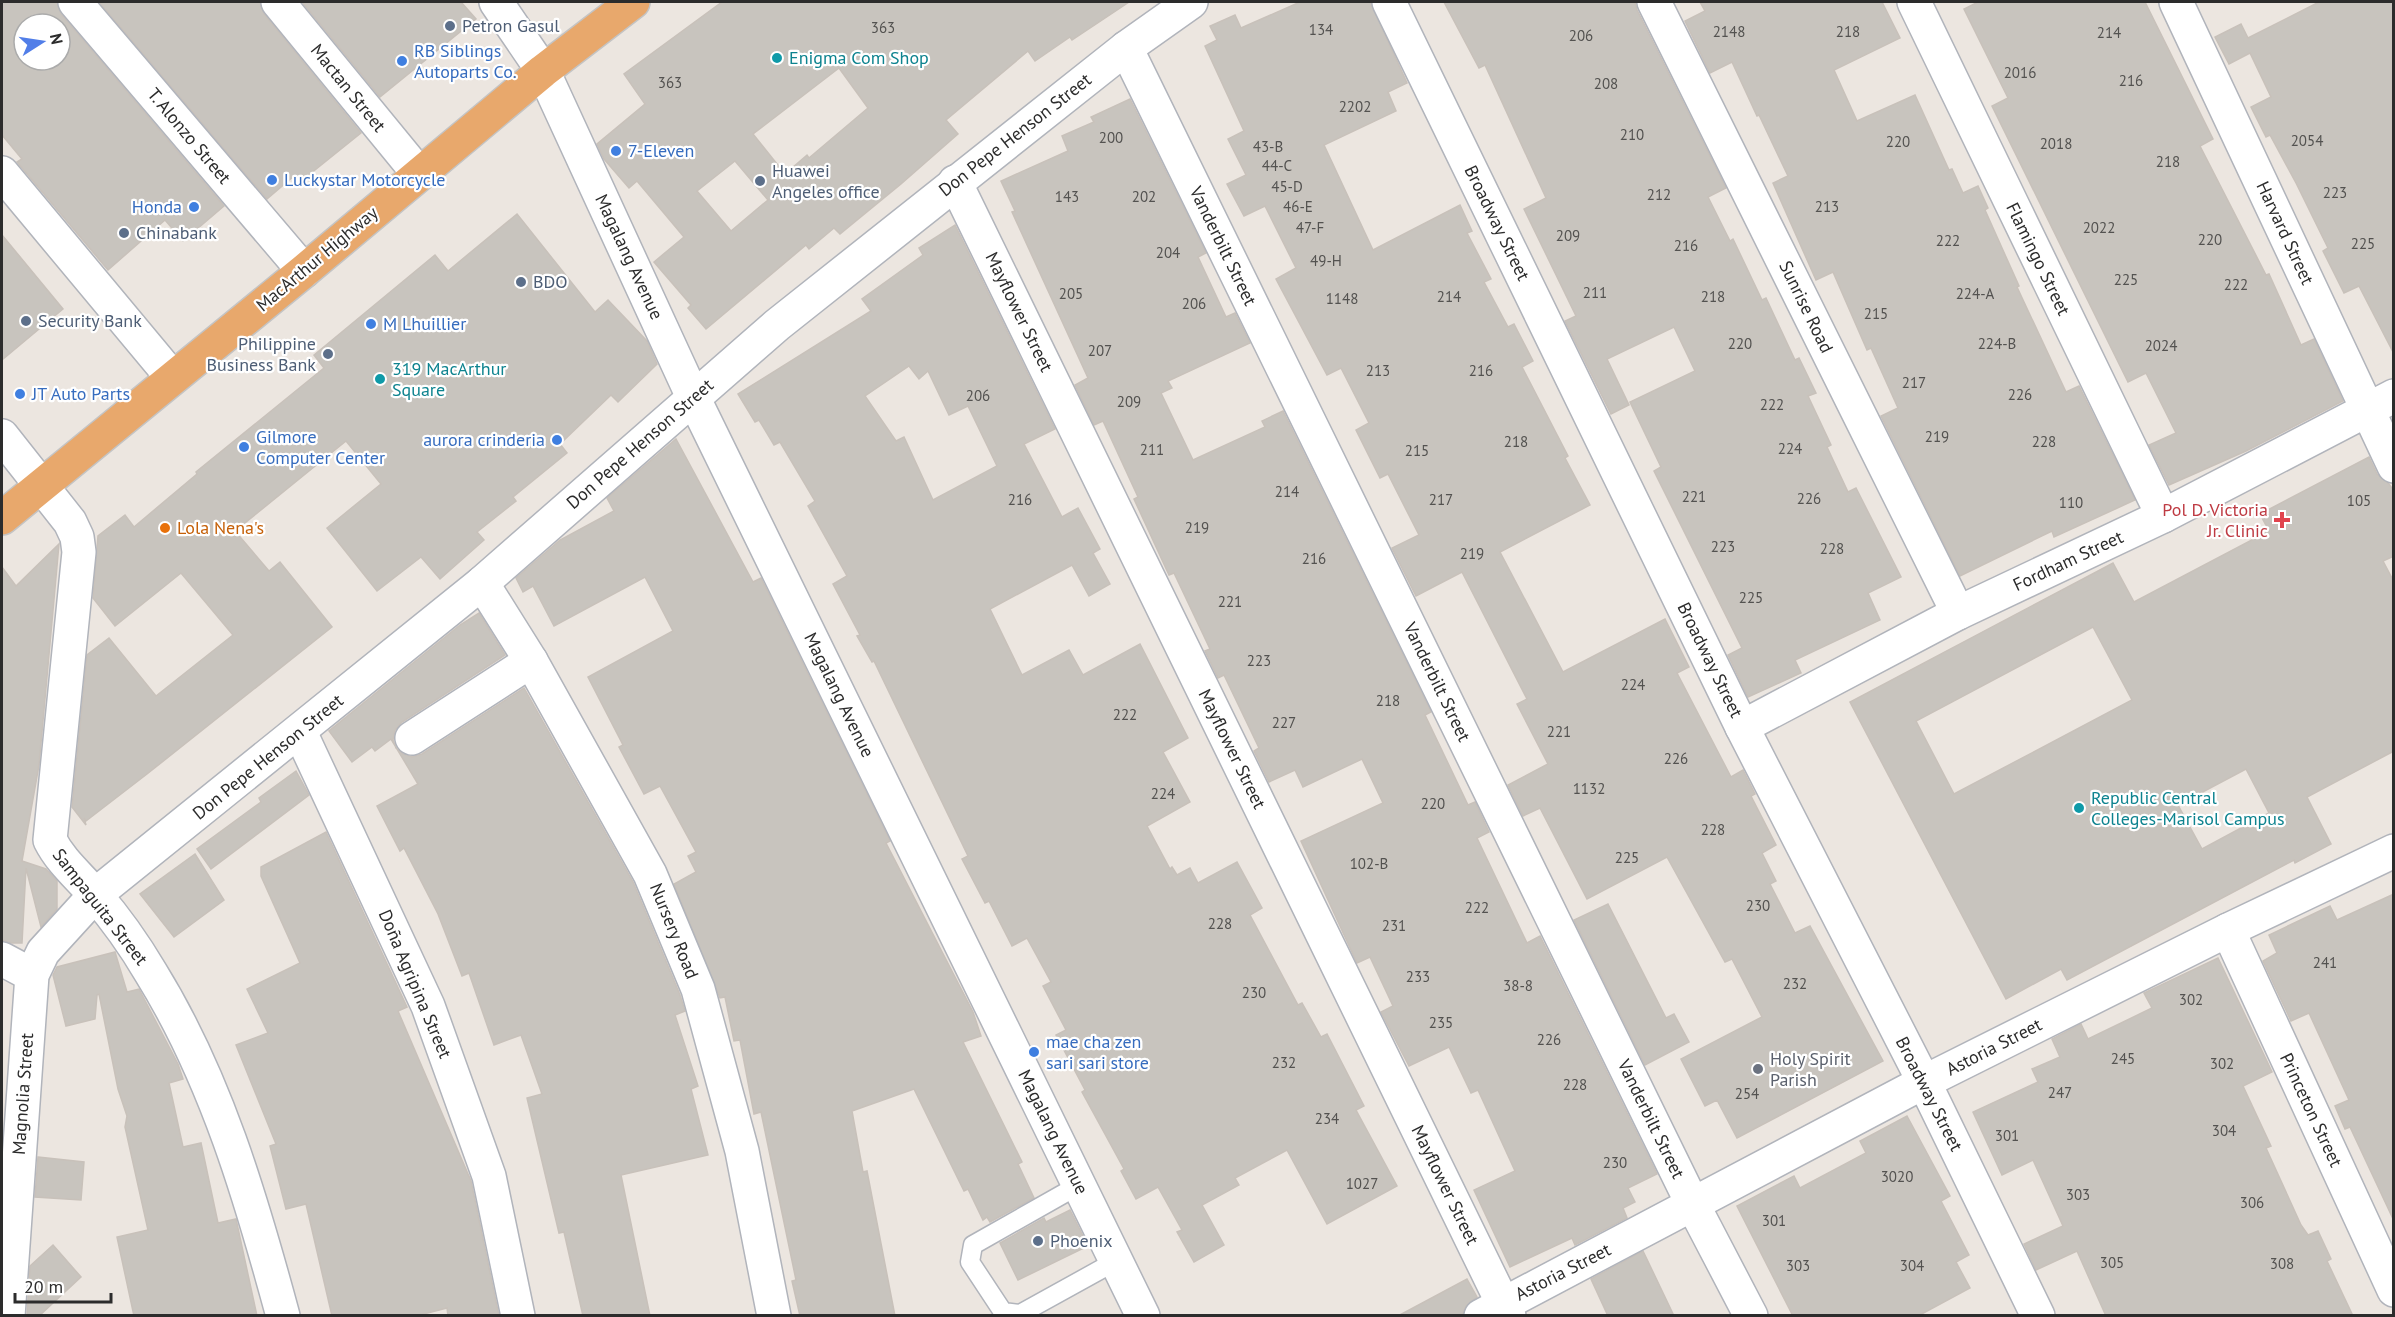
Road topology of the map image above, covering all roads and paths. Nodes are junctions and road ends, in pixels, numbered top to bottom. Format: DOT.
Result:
graph roads {
  1 [pos="75,2"];
  2 [pos="278,2"];
  3 [pos="496,2"];
  4 [pos="633,2"];
  5 [pos="1191,2"];
  6 [pos="1389,2"];
  7 [pos="1654,2"];
  8 [pos="1914,2"];
  9 [pos="2176,2"];
  10 [pos="1126,48"];
  11 [pos="543,71"];
  12 [pos="2,173"];
  13 [pos="419,174"];
  14 [pos="955,182"];
  15 [pos="304,271"];
  16 [pos="172,377"];
  17 [pos="693,397"];
  18 [pos="2381,403"];
  19 [pos="2,436"];
  20 [pos="2394,466"];
  21 [pos="42,484"];
  22 [pos="2163,516"];
  23 [pos="2,518"];
  24 [pos="482,583"];
  25 [pos="1958,613"];
  26 [pos="531,661"];
  27 [pos="1742,727"];
  28 [pos="300,732"];
  29 [pos="412,738"];
  30 [pos="2394,851"];
  31 [pos="95,895"];
  32 [pos="2228,930"];
  33 [pos="2,959"];
  34 [pos="32,975"];
  35 [pos="1924,1082"];
  36 [pos="1078,1185"];
  37 [pos="1694,1205"];
  38 [pos="7,1227"];
  39 [pos="1116,1260"];
  40 [pos="2394,1290"];
  41 [pos="1498,1311"];
  42 [pos="8,1316"];
  43 [pos="283,1316"];
  44 [pos="518,1316"];
  45 [pos="774,1316"];
  46 [pos="1143,1316"];
  47 [pos="1751,1316"];
  48 [pos="2038,1316"];
  1 -- 15 [label="street, T. Alonzo Street"];
  2 -- 13 [label="street, Mactan Street"];
  3 -- 11 [label="street, Magalang Avenue"];
  4 -- 11 [label="highway, MacArthur Highway"];
  5 -- 10 [label="street, Don Pepe Henson Street"];
  6 -- 27 [label="street, Broadway Street"];
  7 -- 25 [label="street, Sunrise Road"];
  8 -- 22 [label="street, Flamingo Street"];
  9 -- 18 [label="street, Harvard Street"];
  10 -- 14 [label="street, Don Pepe Henson Street"];
  10 -- 37 [label="street, Vanderbilt Street"];
  11 -- 13 [label="highway, MacArthur Highway"];
  11 -- 17 [label="street, Magalang Avenue"];
  12 -- 16 [label="street"];
  13 -- 15 [label="highway, MacArthur Highway"];
  14 -- 17 [label="street, Don Pepe Henson Street"];
  14 -- 41 [label="street, Mayflower Street"];
  15 -- 16 [label="highway, MacArthur Highway"];
  16 -- 21 [label="highway, MacArthur Highway"];
  17 -- 24 [label="street, Don Pepe Henson Street"];
  17 -- 36 [label="street, Magalang Avenue"];
  18 -- 20 [label="street, Harvard Street"];
  18 -- 22 [label="street, Fordham Street"];
  19 -- 21 [label="street, Sampaguita Street"];
  21 -- 23 [label="highway, MacArthur Highway"];
  21 -- 31 [label="street, Sampaguita Street"];
  22 -- 25 [label="street, Fordham Street"];
  24 -- 26 [label="street, Nursery Road"];
  24 -- 28 [label="street, Don Pepe Henson Street"];
  25 -- 27 [label="street, Fordham Street"];
  26 -- 29 [label="street"];
  26 -- 45 [label="street, Nursery Road"];
  27 -- 35 [label="street, Broadway Street"];
  28 -- 31 [label="street, Don Pepe Henson Street"];
  28 -- 44 [label="street, Doña Agripina Street"];
  30 -- 32 [label="street, Astoria Street"];
  31 -- 34 [label="street, Magnolia Street"];
  31 -- 43 [label="street, Sampaguita Street"];
  32 -- 35 [label="street, Astoria Street"];
  32 -- 40 [label="street, Princeton Street"];
  33 -- 34 [label="street"];
  34 -- 38 [label="street, Magnolia Street"];
  35 -- 37 [label="street, Astoria Street"];
  35 -- 48 [label="street, Broadway Street"];
  36 -- 39 [label="street, Magalang Avenue"];
  36 -- 39 [label="lane"];
  37 -- 41 [label="street, Astoria Street"];
  37 -- 47 [label="street, Vanderbilt Street"];
  38 -- 42 [label="street, Magnolia Street"];
  39 -- 46 [label="street, Magalang Avenue"];
}
